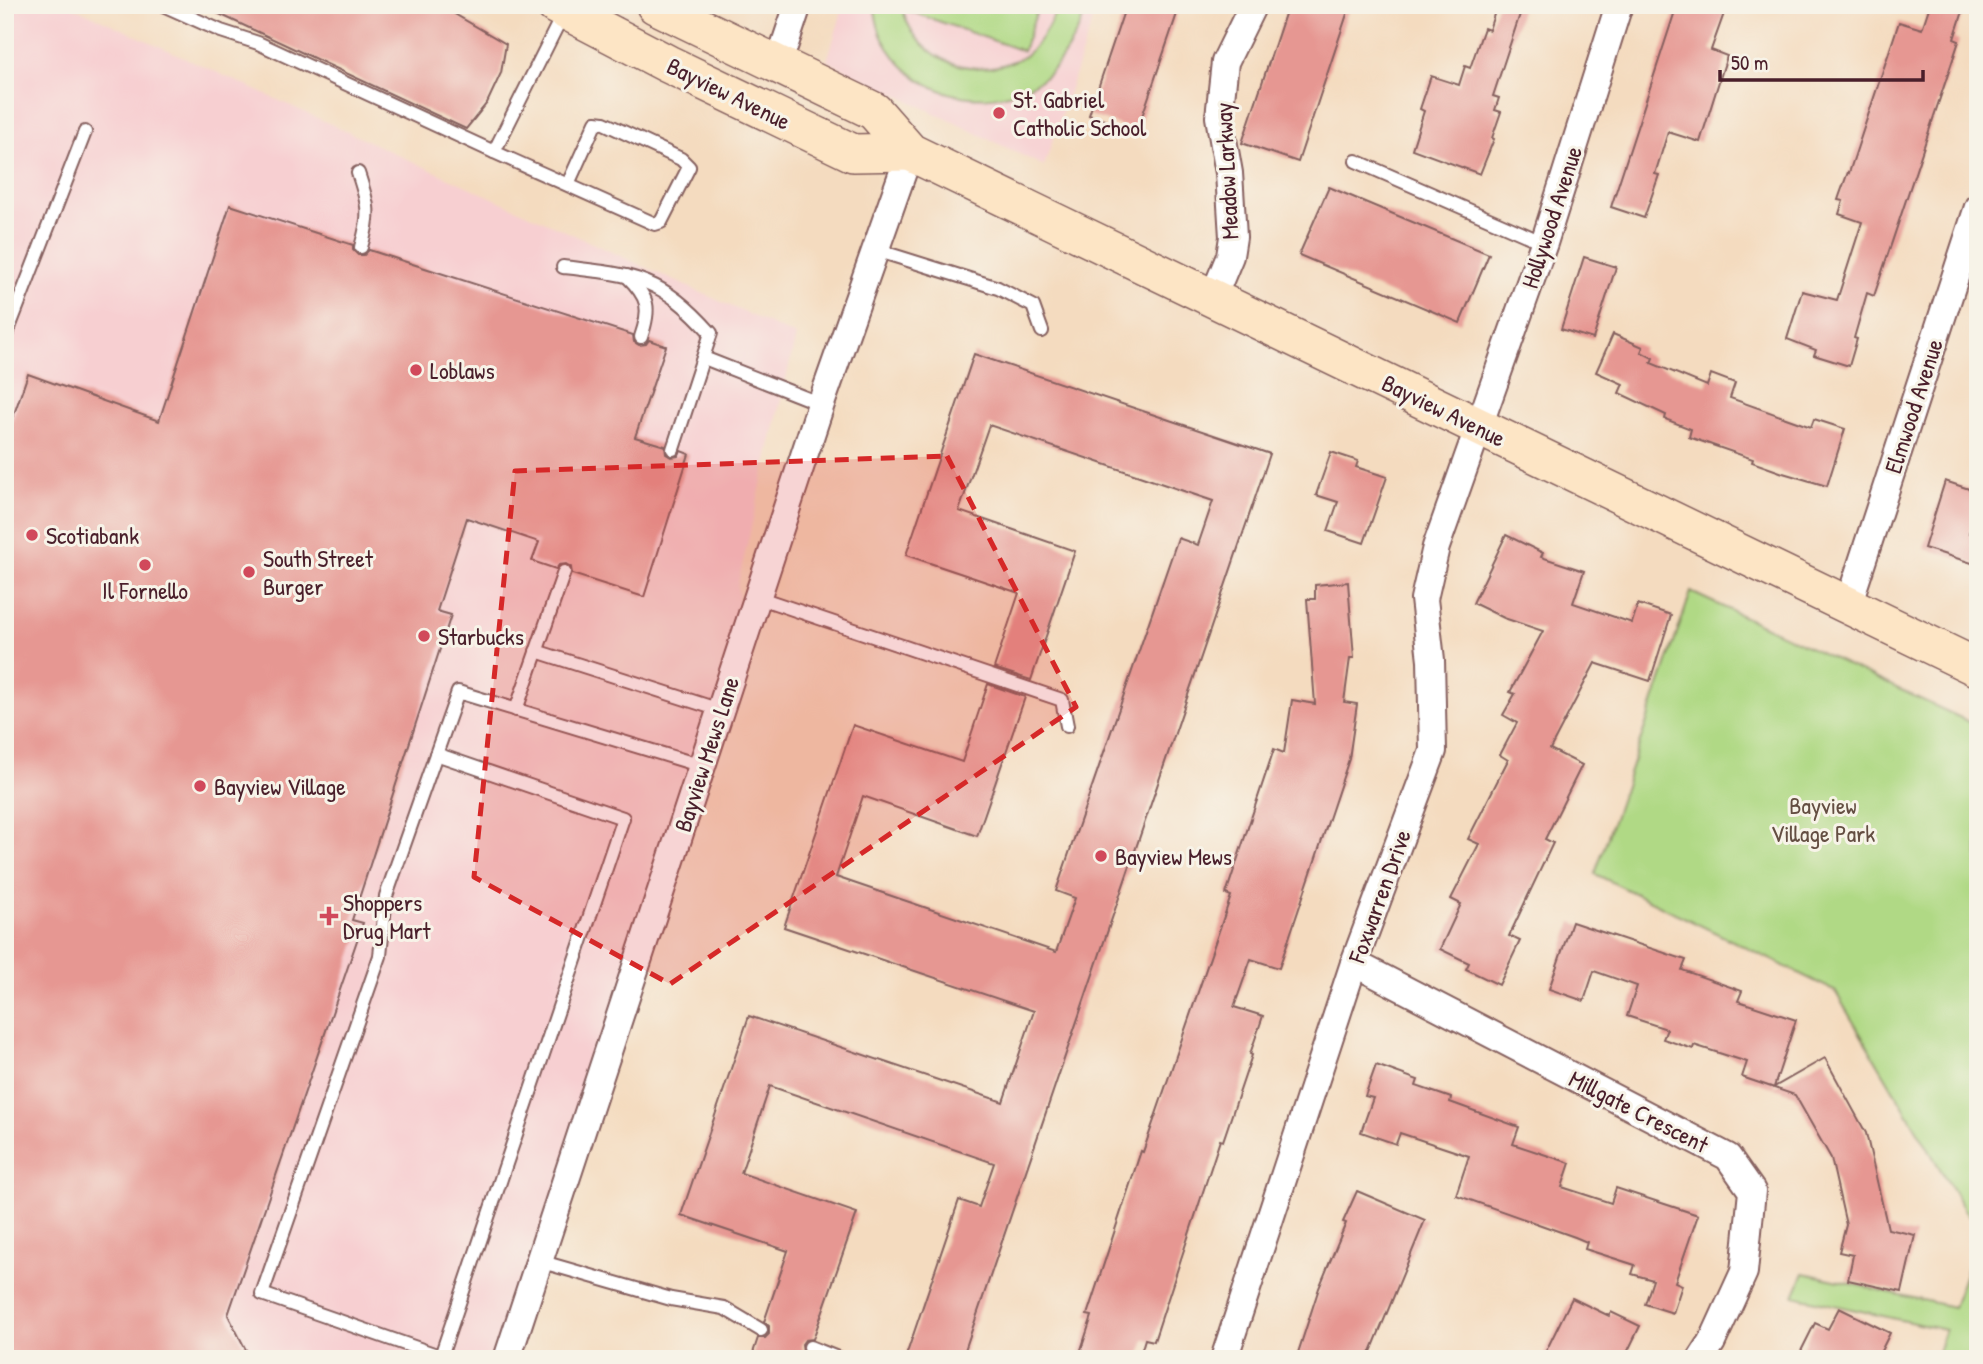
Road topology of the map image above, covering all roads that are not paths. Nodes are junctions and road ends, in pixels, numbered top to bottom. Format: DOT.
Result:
graph roads {
  1 [pos="163,5"];
  2 [pos="655,5"];
  3 [pos="798,5"];
  4 [pos="1252,5"];
  5 [pos="1619,5"];
  6 [pos="559,8"];
  7 [pos="622,40"];
  8 [pos="778,65"];
  9 [pos="85,132"];
  10 [pos="494,152"];
  11 [pos="910,152"];
  12 [pos="1356,161"];
  13 [pos="358,173"];
  14 [pos="568,184"];
  15 [pos="1978,207"];
  16 [pos="1544,243"];
  17 [pos="361,247"];
  18 [pos="876,250"];
  19 [pos="563,267"];
  20 [pos="624,273"];
  21 [pos="1213,297"];
  22 [pos="1042,331"];
  23 [pos="641,337"];
  24 [pos="5,338"];
  25 [pos="704,358"];
  26 [pos="821,404"];
  27 [pos="1479,426"];
  28 [pos="673,449"];
  29 [pos="564,572"];
  30 [pos="757,597"];
  31 [pos="1848,605"];
  32 [pos="536,650"];
  33 [pos="1978,667"];
  34 [pos="516,709"];
  35 [pos="720,710"];
  36 [pos="1067,726"];
  37 [pos="436,754"];
  38 [pos="702,766"];
  39 [pos="1354,963"];
  40 [pos="539,1261"];
  41 [pos="761,1330"];
  42 [pos="810,1348"];
  43 [pos="443,1358"];
  44 [pos="507,1359"];
  45 [pos="841,1359"];
  46 [pos="1224,1359"];
  47 [pos="1700,1359"];
  1 -- 10 [label="lane"];
  2 -- 8 [label="main road, Bayview Avenue"];
  3 -- 8 [label="street"];
  4 -- 21 [label="street, Meadow Larkway"];
  5 -- 16 [label="street, Hollywood Avenue"];
  6 -- 7 [label="main road, Bayview Avenue"];
  6 -- 10 [label="lane"];
  7 -- 8 [label="main road"];
  7 -- 11 [label="main road, Bayview Avenue"];
  8 -- 11 [label="main road, Bayview Avenue"];
  9 -- 24 [label="lane"];
  10 -- 14 [label="lane"];
  11 -- 18 [label="street, Bayview Mews Lane"];
  11 -- 21 [label="main road, Bayview Avenue"];
  12 -- 16 [label="lane"];
  13 -- 17 [label="lane"];
  14 -- 14 [label="lane"];
  15 -- 31 [label="street, Elmwood Avenue"];
  16 -- 27 [label="street, Hollywood Avenue"];
  18 -- 22 [label="lane"];
  18 -- 26 [label="street, Bayview Mews Lane"];
  19 -- 20 [label="lane"];
  20 -- 23 [label="lane"];
  20 -- 25 [label="lane"];
  21 -- 27 [label="main road, Bayview Avenue"];
  25 -- 26 [label="lane"];
  25 -- 28 [label="lane"];
  26 -- 30 [label="street, Bayview Mews Lane"];
  27 -- 31 [label="main road, Bayview Avenue"];
  27 -- 39 [label="street, Foxwarren Drive"];
  29 -- 32 [label="lane"];
  30 -- 35 [label="street, Bayview Mews Lane"];
  30 -- 36 [label="lane"];
  31 -- 33 [label="main road, Bayview Avenue"];
  32 -- 34 [label="lane"];
  32 -- 35 [label="lane"];
  34 -- 37 [label="lane"];
  34 -- 38 [label="lane"];
  35 -- 38 [label="street, Bayview Mews Lane"];
  37 -- 43 [label="lane"];
  37 -- 43 [label="lane"];
  38 -- 40 [label="street, Bayview Mews Lane"];
  39 -- 46 [label="street, Foxwarren Drive"];
  39 -- 47 [label="street, Millgate Crescent"];
  40 -- 41 [label="lane"];
  40 -- 44 [label="street, Bayview Mews Lane"];
  42 -- 45 [label="lane"];
}
